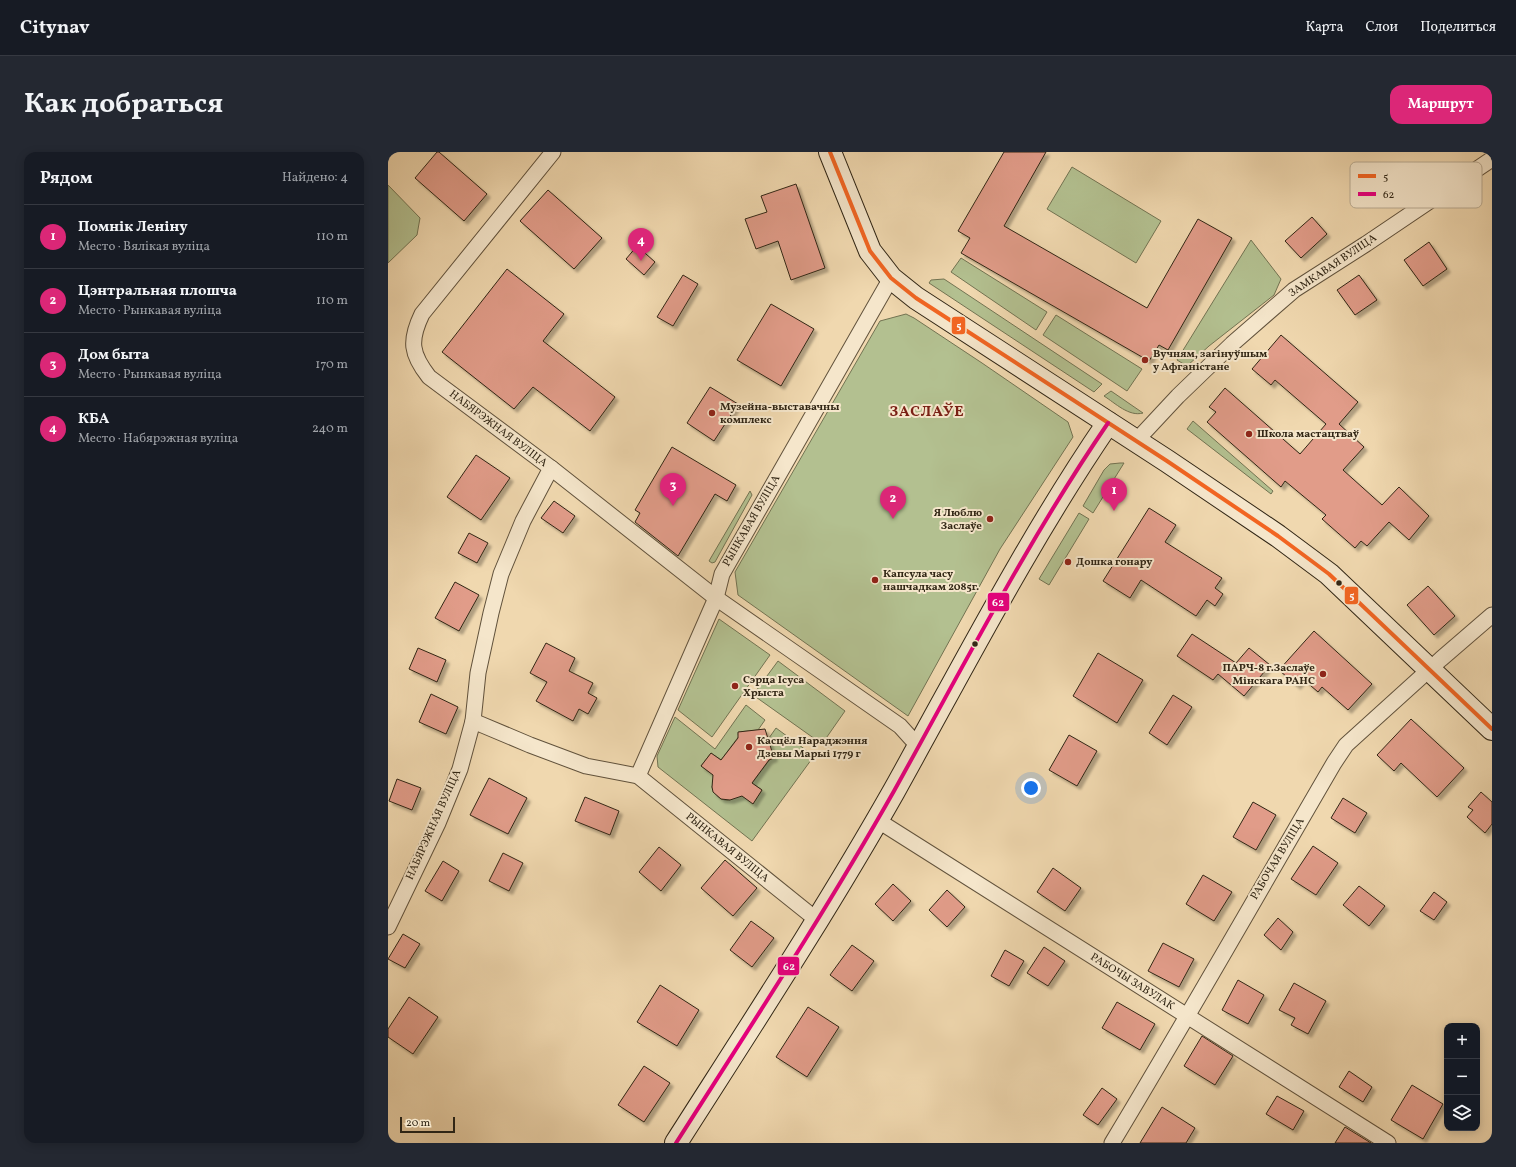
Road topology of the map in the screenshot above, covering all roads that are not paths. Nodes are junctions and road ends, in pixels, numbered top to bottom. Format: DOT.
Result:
graph roads {
  1 [pos="553,152"];
  2 [pos="830,152"];
  3 [pos="1492,159"];
  4 [pos="1482,166"];
  5 [pos="1419,208"];
  6 [pos="891,278"];
  7 [pos="1108,423"];
  8 [pos="1136,441"];
  9 [pos="551,468"];
  10 [pos="716,598"];
  11 [pos="1492,615"];
  12 [pos="1429,670"];
  13 [pos="473,721"];
  14 [pos="1492,729"];
  15 [pos="918,746"];
  16 [pos="638,776"];
  17 [pos="877,820"];
  18 [pos="818,920"];
  19 [pos="388,926"];
  20 [pos="1188,1017"];
  21 [pos="676,1143"];
  22 [pos="1112,1143"];
  23 [pos="1388,1143"];
  1 -- 9 [label="street, НАБЯРЭЖНАЯ ВУЛІЦА"];
  2 -- 6 [label="main road"];
  3 -- 4 [label="street, ЗАМКАВАЯ ВУЛІЦА"];
  5 -- 8 [label="street, ЗАМКАВАЯ ВУЛІЦА"];
  6 -- 7 [label="main road"];
  6 -- 10 [label="street, РЫНКАВАЯ ВУЛІЦА"];
  7 -- 8 [label="main road"];
  7 -- 15 [label="main road"];
  8 -- 12 [label="main road"];
  9 -- 10 [label="street"];
  9 -- 13 [label="street, НАБЯРЭЖНАЯ ВУЛІЦА"];
  10 -- 15 [label="street"];
  10 -- 16 [label="street, РЫНКАВАЯ ВУЛІЦА"];
  11 -- 12 [label="street, РАБОЧАЯ ВУЛІЦА"];
  12 -- 14 [label="main road"];
  12 -- 20 [label="street, РАБОЧАЯ ВУЛІЦА"];
  13 -- 16 [label="street, РЫНКАВАЯ ВУЛІЦА"];
  13 -- 19 [label="street, НАБЯРЭЖНАЯ ВУЛІЦА"];
  15 -- 17 [label="main road"];
  16 -- 18 [label="street, РЫНКАВАЯ ВУЛІЦА"];
  17 -- 18 [label="main road"];
  17 -- 20 [label="street, РАБОЧЫ ЗАВУЛАК"];
  18 -- 21 [label="main road"];
  20 -- 22 [label="street, РАБОЧАЯ ВУЛІЦА"];
  20 -- 23 [label="street, РАБОЧЫ ЗАВУЛАК"];
}
